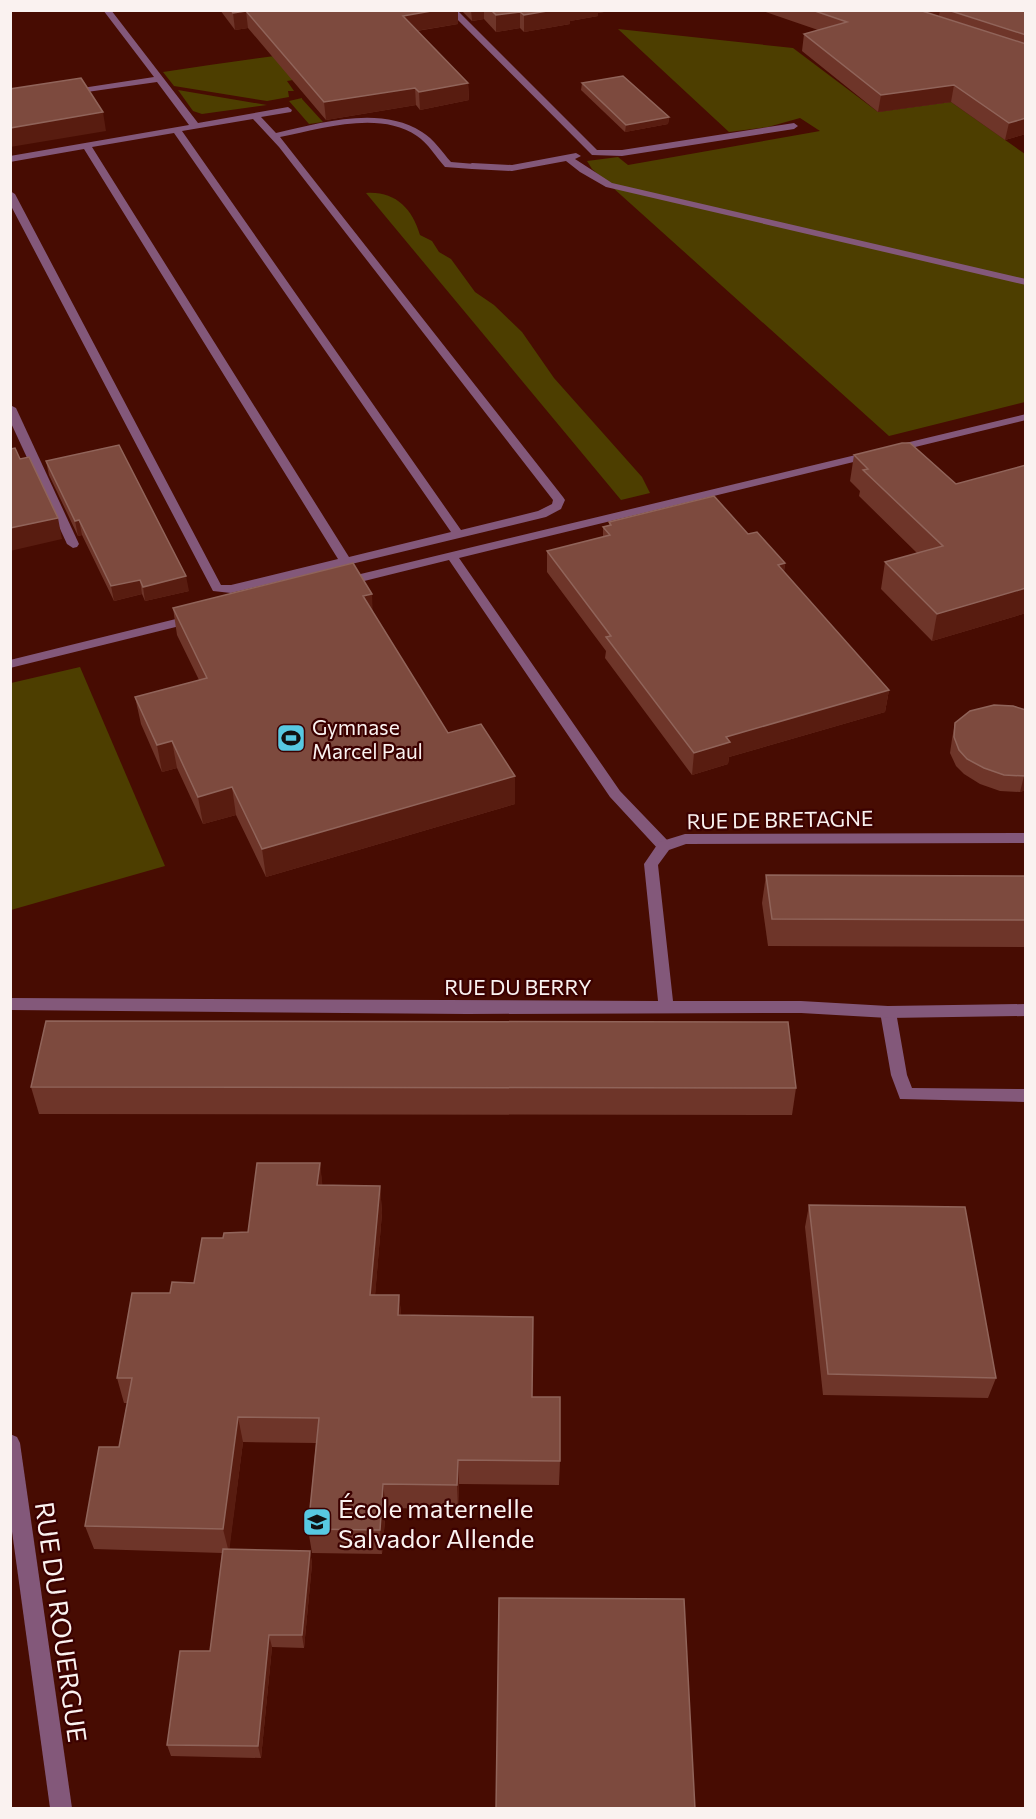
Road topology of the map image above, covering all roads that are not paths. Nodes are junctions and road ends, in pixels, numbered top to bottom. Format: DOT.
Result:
graph roads {
  1 [pos="107,10"];
  2 [pos="452,10"];
  3 [pos="158,78"];
  4 [pos="56,95"];
  5 [pos="288,110"];
  6 [pos="255,116"];
  7 [pos="195,126"];
  8 [pos="794,126"];
  9 [pos="177,130"];
  10 [pos="274,136"];
  11 [pos="87,146"];
  12 [pos="595,153"];
  13 [pos="569,158"];
  14 [pos="10,159"];
  15 [pos="10,194"];
  16 [pos="1026,282"];
  17 [pos="10,408"];
  18 [pos="1026,417"];
  19 [pos="459,535"];
  20 [pos="73,544"];
  21 [pos="452,556"];
  22 [pos="345,562"];
  23 [pos="327,586"];
  24 [pos="214,614"];
  25 [pos="10,664"];
  26 [pos="1026,838"];
  27 [pos="664,846"];
  28 [pos="10,1004"];
  29 [pos="666,1006"];
  30 [pos="1026,1010"];
  31 [pos="888,1012"];
  32 [pos="1026,1096"];
  33 [pos="10,1443"];
  34 [pos="17,1537"];
  35 [pos="61,1809"];
  1 -- 3 [label="street"];
  2 -- 12 [label="street"];
  3 -- 4 [label="street"];
  3 -- 7 [label="street"];
  5 -- 6 [label="street"];
  6 -- 7 [label="street"];
  6 -- 10 [label="street"];
  7 -- 9 [label="street"];
  8 -- 12 [label="street"];
  9 -- 11 [label="street"];
  9 -- 19 [label="street"];
  10 -- 13 [label="street"];
  10 -- 19 [label="street"];
  11 -- 14 [label="street"];
  11 -- 22 [label="street"];
  12 -- 13 [label="street"];
  13 -- 16 [label="street"];
  15 -- 22 [label="street"];
  17 -- 20 [label="street"];
  18 -- 21 [label="street"];
  19 -- 22 [label="street"];
  21 -- 23 [label="street"];
  21 -- 27 [label="street"];
  24 -- 25 [label="street"];
  26 -- 27 [label="street, RUE DE BRETAGNE"];
  27 -- 29 [label="street, RUE DE BRETAGNE"];
  28 -- 29 [label="street, RUE DU BERRY"];
  29 -- 31 [label="street, RUE DU BERRY"];
  30 -- 31 [label="street, RUE DU BERRY"];
  31 -- 32 [label="street"];
  33 -- 34 [label="street, RUE DU ROUERGUE"];
  34 -- 35 [label="street, RUE DU ROUERGUE"];
}
